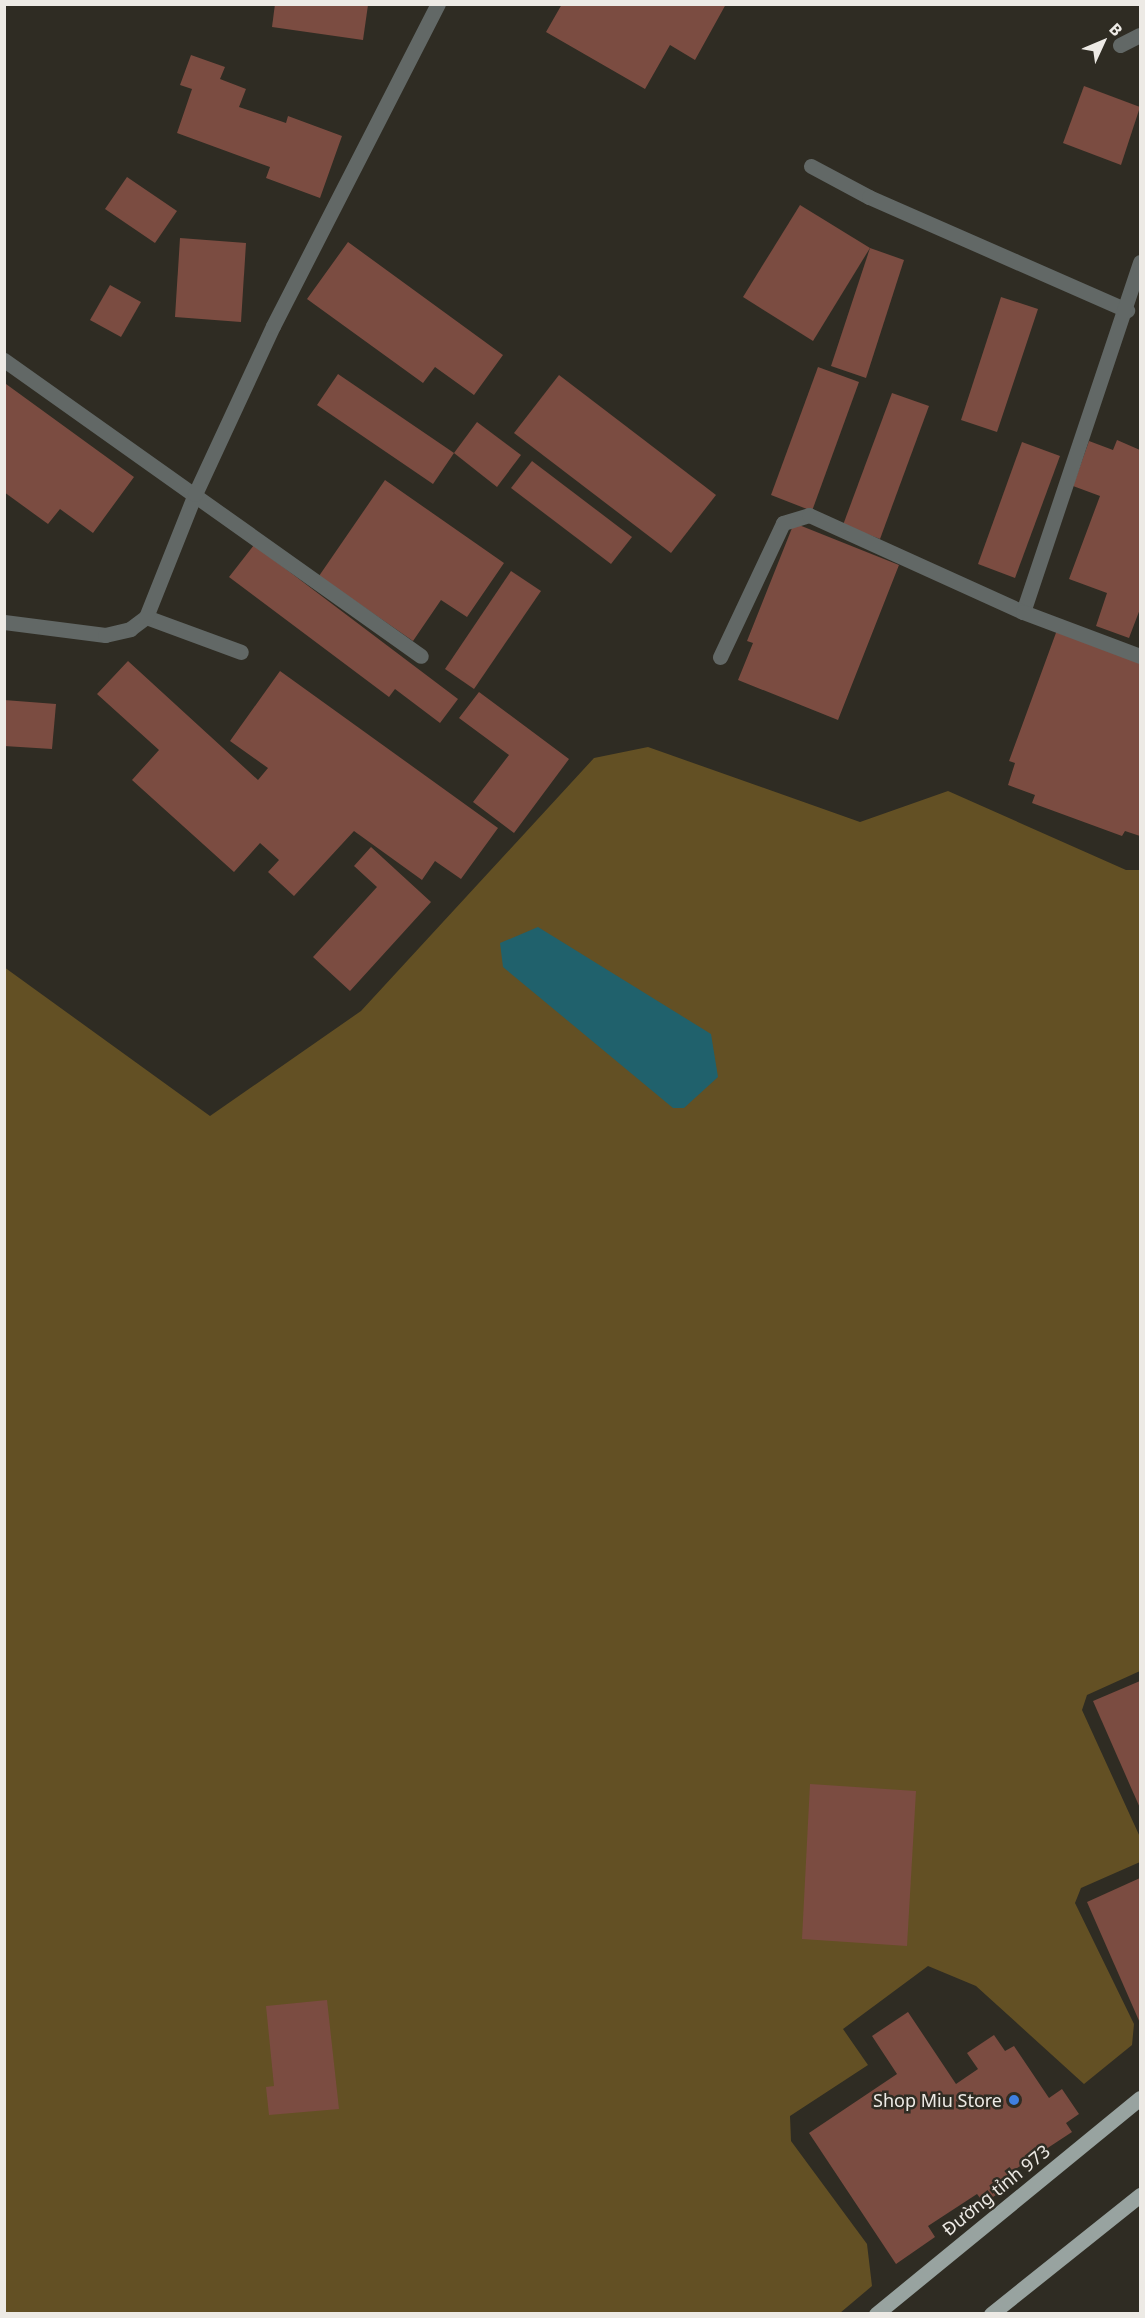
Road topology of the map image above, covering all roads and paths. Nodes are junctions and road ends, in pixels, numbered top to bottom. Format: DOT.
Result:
graph roads {
  1 [pos="438,4"];
  2 [pos="1140,34"];
  3 [pos="1120,45"];
  4 [pos="811,166"];
  5 [pos="1140,262"];
  6 [pos="1127,310"];
  7 [pos="4,360"];
  8 [pos="195,494"];
  9 [pos="1023,612"];
  10 [pos="146,617"];
  11 [pos="4,622"];
  12 [pos="241,652"];
  13 [pos="421,656"];
  14 [pos="1140,656"];
  15 [pos="720,657"];
  16 [pos="1140,2098"];
  17 [pos="1140,2195"];
  18 [pos="876,2313"];
  19 [pos="991,2313"];
  1 -- 8 [label="street"];
  2 -- 3 [label="street"];
  4 -- 6 [label="street"];
  5 -- 6 [label="street"];
  6 -- 9 [label="street"];
  7 -- 8 [label="street"];
  8 -- 10 [label="street"];
  8 -- 13 [label="street"];
  9 -- 14 [label="street"];
  9 -- 15 [label="street"];
  10 -- 11 [label="street"];
  10 -- 12 [label="street"];
  16 -- 18 [label="main road, Đường tỉnh 973"];
  17 -- 19 [label="main road"];
}
